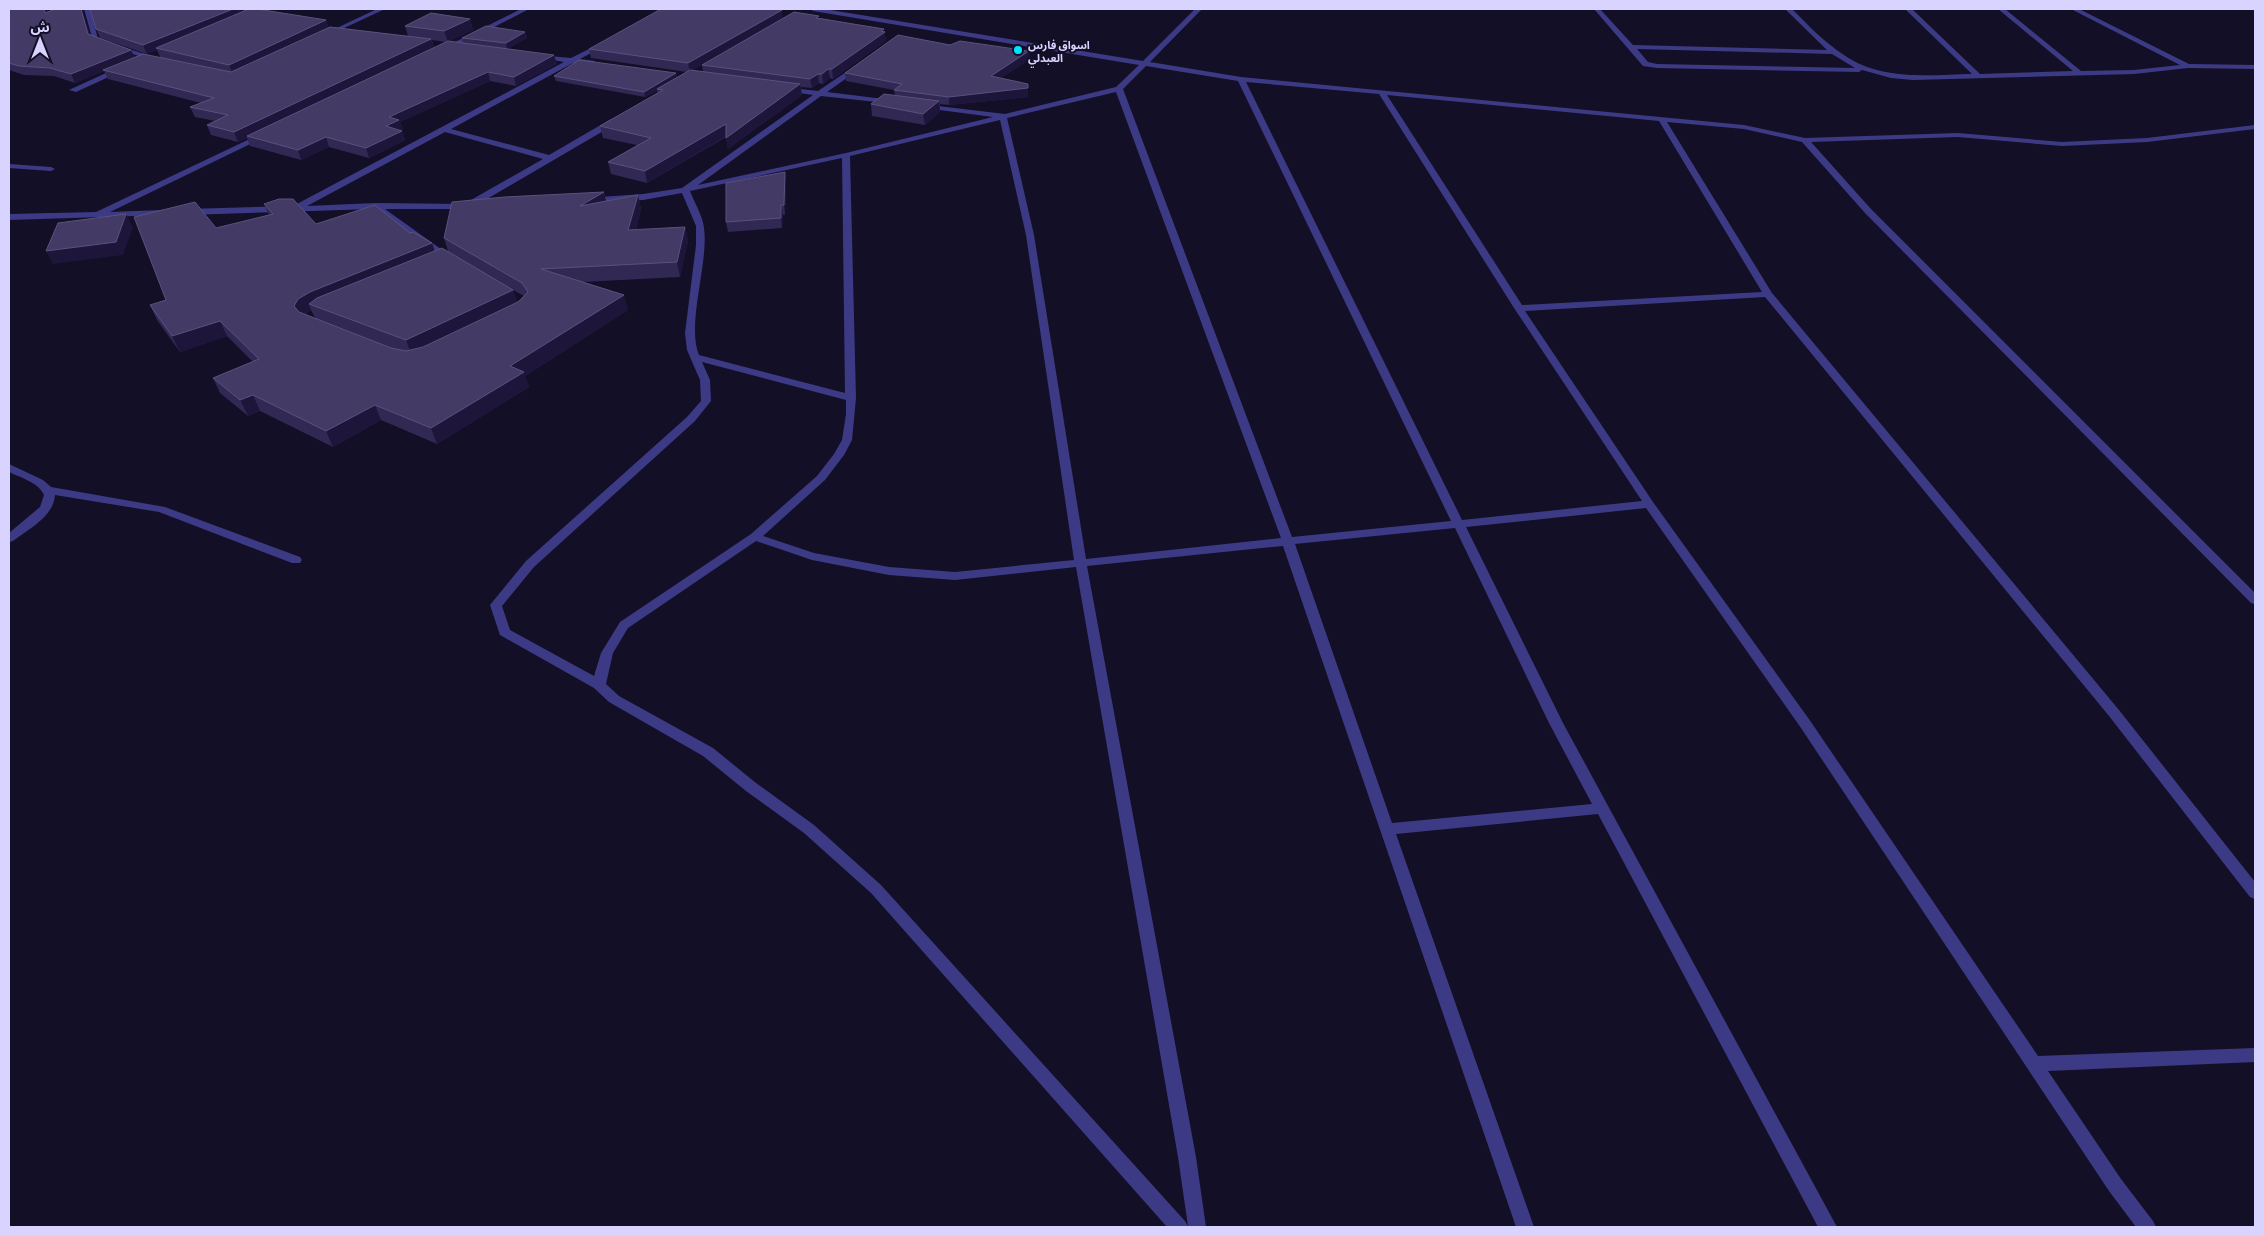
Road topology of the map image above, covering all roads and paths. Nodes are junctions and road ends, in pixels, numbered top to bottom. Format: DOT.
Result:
graph roads {
  1 [pos="87,9"];
  2 [pos="382,9"];
  3 [pos="526,9"];
  4 [pos="808,9"];
  5 [pos="813,9"];
  6 [pos="1199,9"];
  7 [pos="1597,9"];
  8 [pos="1788,9"];
  9 [pos="1908,9"];
  10 [pos="2002,9"];
  11 [pos="2074,9"];
  12 [pos="800,14"];
  13 [pos="915,26"];
  14 [pos="907,31"];
  15 [pos="331,32"];
  16 [pos="351,34"];
  17 [pos="613,39"];
  18 [pos="313,40"];
  19 [pos="440,45"];
  20 [pos="450,47"];
  21 [pos="1630,47"];
  22 [pos="468,49"];
  23 [pos="1832,52"];
  24 [pos="156,55"];
  25 [pos="432,55"];
  26 [pos="534,56"];
  27 [pos="147,59"];
  28 [pos="572,60"];
  29 [pos="868,60"];
  30 [pos="139,62"];
  31 [pos="166,63"];
  32 [pos="1144,63"];
  33 [pos="599,64"];
  34 [pos="130,66"];
  35 [pos="2188,66"];
  36 [pos="2255,67"];
  37 [pos="1867,70"];
  38 [pos="2079,73"];
  39 [pos="1978,76"];
  40 [pos="1241,79"];
  41 [pos="781,88"];
  42 [pos="1119,89"];
  43 [pos="73,90"];
  44 [pos="820,93"];
  45 [pos="1382,93"];
  46 [pos="897,103"];
  47 [pos="916,105"];
  48 [pos="624,115"];
  49 [pos="1003,116"];
  50 [pos="1662,120"];
  51 [pos="2254,128"];
  52 [pos="443,129"];
  53 [pos="272,131"];
  54 [pos="1806,140"];
  55 [pos="846,155"];
  56 [pos="549,158"];
  57 [pos="9,166"];
  58 [pos="51,169"];
  59 [pos="685,190"];
  60 [pos="584,200"];
  61 [pos="376,206"];
  62 [pos="486,206"];
  63 [pos="466,207"];
  64 [pos="294,209"];
  65 [pos="167,213"];
  66 [pos="177,213"];
  67 [pos="95,216"];
  68 [pos="9,217"];
  69 [pos="449,261"];
  70 [pos="1768,294"];
  71 [pos="1519,308"];
  72 [pos="695,357"];
  73 [pos="851,398"];
  74 [pos="9,467"];
  75 [pos="48,490"];
  76 [pos="1649,504"];
  77 [pos="1459,524"];
  78 [pos="755,537"];
  79 [pos="9,538"];
  80 [pos="1288,542"];
  81 [pos="296,560"];
  82 [pos="1081,564"];
  83 [pos="2255,600"];
  84 [pos="599,684"];
  85 [pos="1602,808"];
  86 [pos="1388,829"];
  87 [pos="2255,893"];
  88 [pos="2255,1056"];
  89 [pos="2034,1064"];
  90 [pos="1179,1227"];
  91 [pos="1197,1227"];
  92 [pos="1525,1227"];
  93 [pos="1828,1227"];
  94 [pos="2147,1227"];
  1 -- 27 [label="street"];
  2 -- 15 [label="street"];
  3 -- 20 [label="street"];
  4 -- 12 [label="street"];
  5 -- 13 [label="street"];
  6 -- 32 [label="street"];
  7 -- 21 [label="street"];
  8 -- 23 [label="street"];
  9 -- 39 [label="street"];
  10 -- 38 [label="street"];
  11 -- 35 [label="street"];
  13 -- 14 [label="street"];
  13 -- 32 [label="street"];
  15 -- 16 [label="street"];
  15 -- 18 [label="street"];
  17 -- 28 [label="street"];
  19 -- 20 [label="street"];
  20 -- 22 [label="street"];
  20 -- 25 [label="street"];
  21 -- 23 [label="street"];
  21 -- 37 [label="street"];
  23 -- 37 [label="street"];
  24 -- 27 [label="street"];
  26 -- 28 [label="street"];
  27 -- 30 [label="street"];
  27 -- 31 [label="street"];
  28 -- 33 [label="street"];
  28 -- 52 [label="street"];
  29 -- 44 [label="street"];
  32 -- 40 [label="street"];
  32 -- 42 [label="street"];
  34 -- 43 [label="street"];
  35 -- 36 [label="street"];
  35 -- 38 [label="street"];
  37 -- 39 [label="street"];
  38 -- 39 [label="street"];
  40 -- 45 [label="street"];
  40 -- 77 [label="street"];
  41 -- 44 [label="street"];
  42 -- 49 [label="street"];
  42 -- 80 [label="street"];
  44 -- 46 [label="street"];
  44 -- 59 [label="street"];
  45 -- 50 [label="street"];
  45 -- 71 [label="street"];
  47 -- 49 [label="street"];
  48 -- 56 [label="street"];
  49 -- 55 [label="street"];
  49 -- 82 [label="street"];
  50 -- 54 [label="street"];
  50 -- 70 [label="street"];
  51 -- 54 [label="street"];
  52 -- 56 [label="street"];
  52 -- 64 [label="street"];
  53 -- 67 [label="street"];
  54 -- 83 [label="street"];
  55 -- 59 [label="street"];
  55 -- 73 [label="street"];
  56 -- 63 [label="street"];
  57 -- 58 [label="street"];
  59 -- 60 [label="street"];
  59 -- 72 [label="street"];
  61 -- 63 [label="street"];
  61 -- 64 [label="street"];
  61 -- 69 [label="street"];
  62 -- 63 [label="street"];
  64 -- 66 [label="street"];
  65 -- 67 [label="street"];
  67 -- 68 [label="street"];
  70 -- 71 [label="street"];
  70 -- 87 [label="street"];
  71 -- 76 [label="street"];
  72 -- 73 [label="street"];
  72 -- 84 [label="street"];
  73 -- 78 [label="street"];
  74 -- 75 [label="street"];
  75 -- 79 [label="street"];
  75 -- 81 [label="street"];
  76 -- 77 [label="street"];
  76 -- 89 [label="street"];
  77 -- 80 [label="street"];
  77 -- 85 [label="street"];
  78 -- 82 [label="street"];
  78 -- 84 [label="street"];
  80 -- 82 [label="street"];
  80 -- 86 [label="street"];
  82 -- 91 [label="street"];
  84 -- 90 [label="street"];
  85 -- 86 [label="street"];
  85 -- 93 [label="street"];
  86 -- 92 [label="street"];
  88 -- 89 [label="street"];
  89 -- 94 [label="street"];
}
